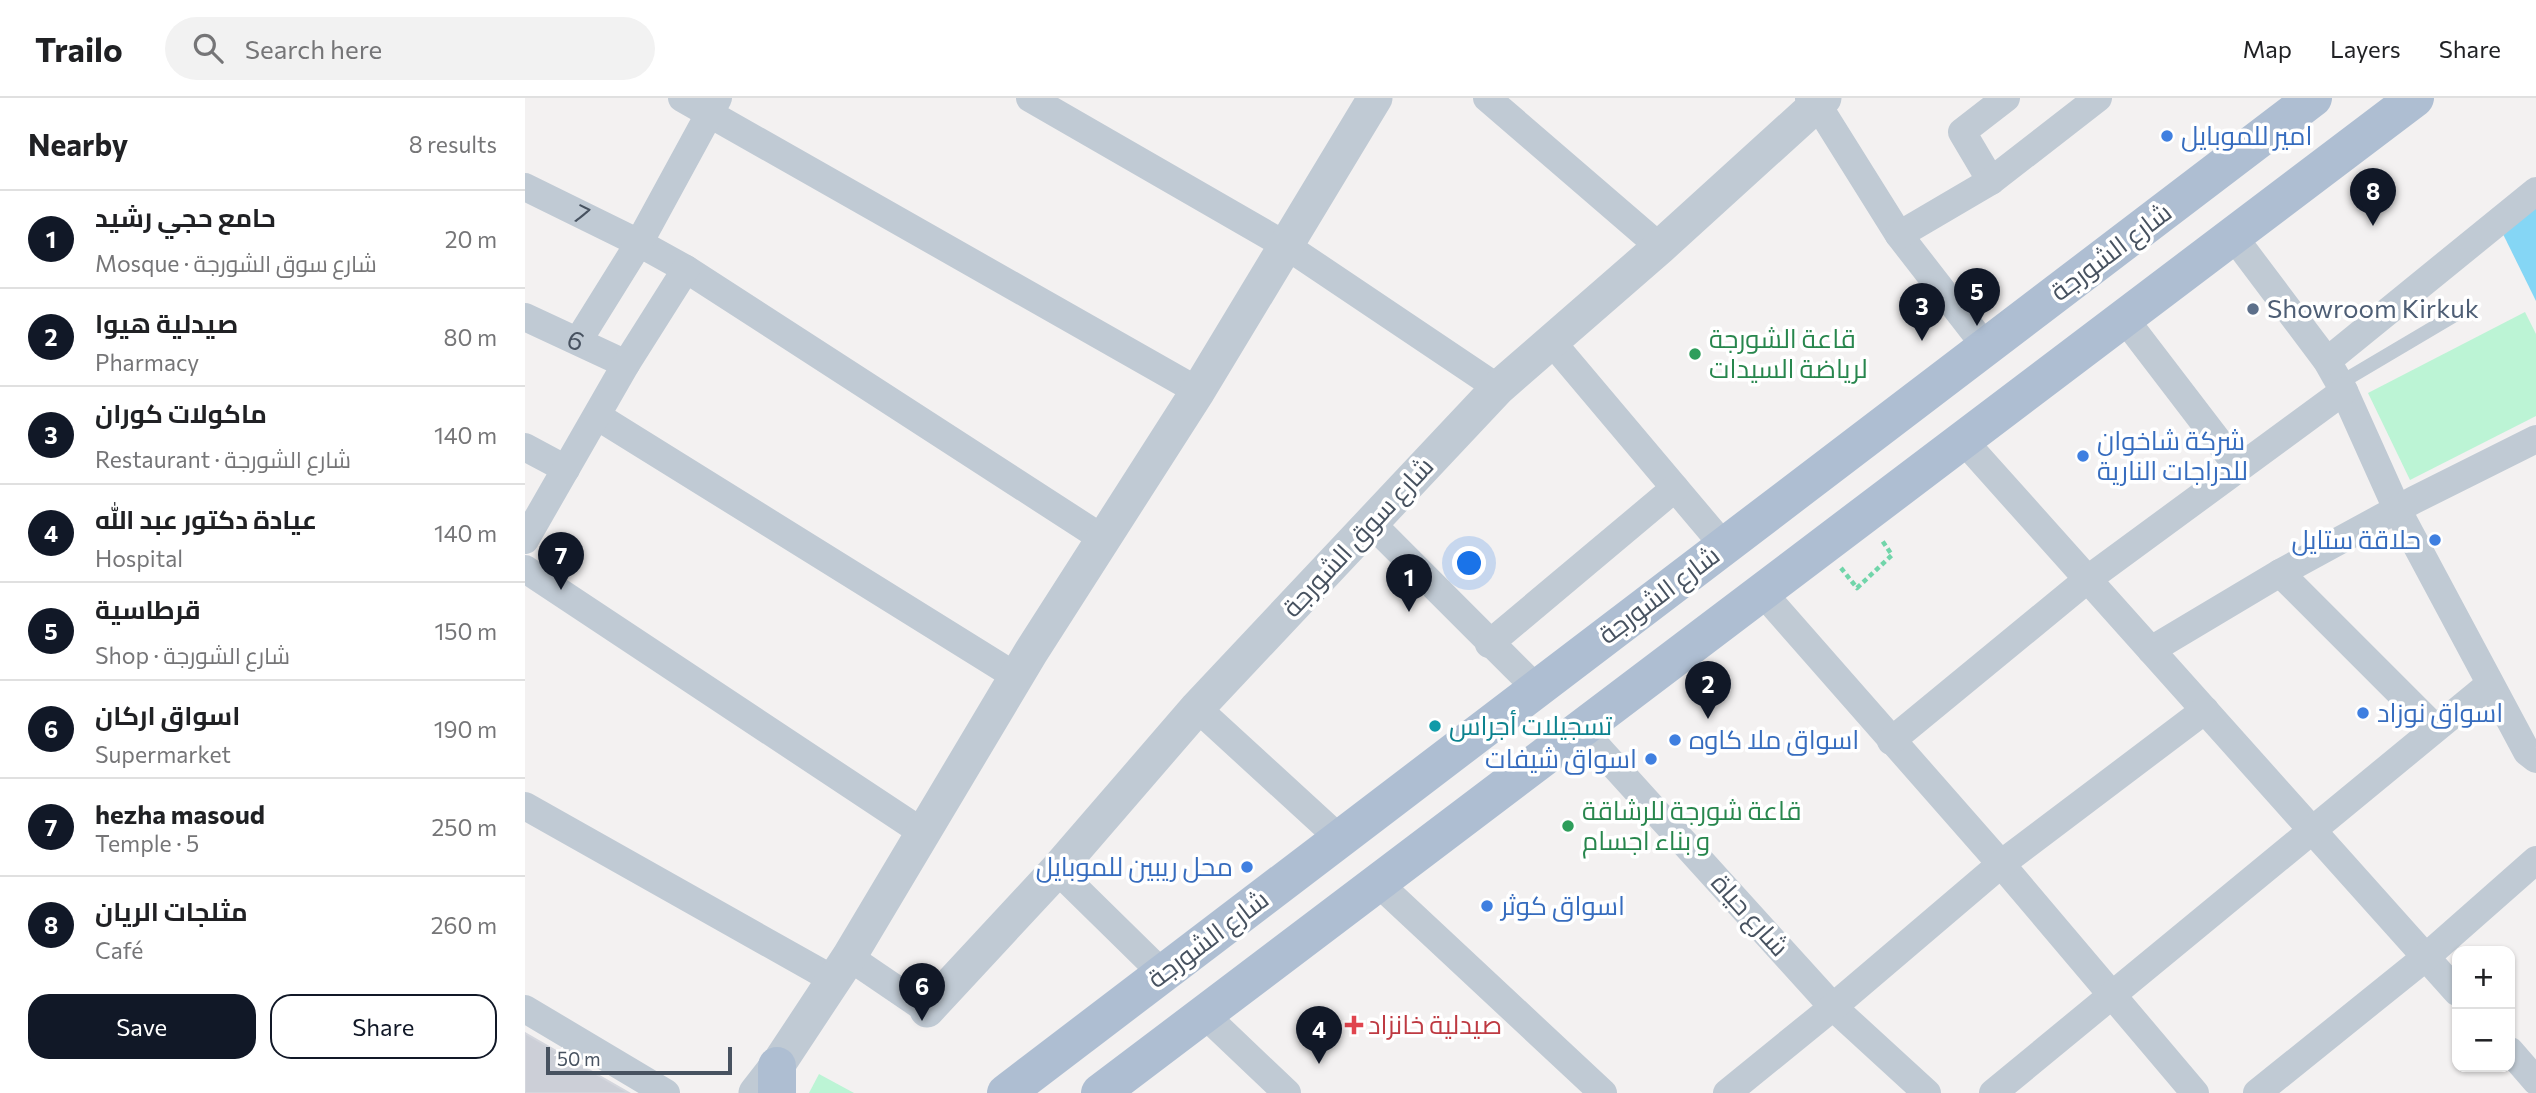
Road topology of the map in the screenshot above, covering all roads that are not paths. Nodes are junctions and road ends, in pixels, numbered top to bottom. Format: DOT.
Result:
graph roads {
  1 [pos="682,98"];
  2 [pos="1030,98"];
  3 [pos="1486,98"];
  4 [pos="2006,98"];
  5 [pos="2098,98"];
  6 [pos="2313,98"];
  7 [pos="2415,98"];
  8 [pos="1369,100"];
  9 [pos="1817,100"];
  10 [pos="714,105"];
  11 [pos="1991,181"];
  12 [pos="525,187"];
  13 [pos="2536,191"];
  14 [pos="1899,235"];
  15 [pos="2233,236"];
  16 [pos="639,243"];
  17 [pos="1285,245"];
  18 [pos="1660,247"];
  19 [pos="686,270"];
  20 [pos="2465,309"];
  21 [pos="525,317"];
  22 [pos="2124,318"];
  23 [pos="578,341"];
  24 [pos="1552,341"];
  25 [pos="1986,347"];
  26 [pos="626,364"];
  27 [pos="2337,378"];
  28 [pos="1498,388"];
  29 [pos="1198,391"];
  30 [pos="597,415"];
  31 [pos="2536,439"];
  32 [pos="1963,440"];
  33 [pos="525,447"];
  34 [pos="2238,467"];
  35 [pos="566,469"];
  36 [pos="1675,488"];
  37 [pos="2397,509"];
  38 [pos="1371,523"];
  39 [pos="525,540"];
  40 [pos="1105,540"];
  41 [pos="1724,546"];
  42 [pos="525,569"];
  43 [pos="2280,573"];
  44 [pos="2088,579"];
  45 [pos="1762,592"];
  46 [pos="1489,644"];
  47 [pos="2151,650"];
  48 [pos="1017,677"];
  49 [pos="2490,684"];
  50 [pos="1537,689"];
  51 [pos="1197,708"];
  52 [pos="2205,710"];
  53 [pos="2435,728"];
  54 [pos="1581,729"];
  55 [pos="1891,741"];
  56 [pos="2536,759"];
  57 [pos="525,806"];
  58 [pos="2313,831"];
  59 [pos="925,834"];
  60 [pos="1340,839"];
  61 [pos="2536,860"];
  62 [pos="2000,864"];
  63 [pos="1057,870"];
  64 [pos="1378,883"];
  65 [pos="2426,957"];
  66 [pos="841,969"];
  67 [pos="1163,974"];
  68 [pos="2452,986"];
  69 [pos="2111,995"];
  70 [pos="1833,1007"];
  71 [pos="525,1009"];
  72 [pos="927,1010"];
  73 [pos="1204,1014"];
  74 [pos="2515,1057"];
  75 [pos="2536,1082"];
  76 [pos="770,1084"];
  77 [pos="666,1093"];
  78 [pos="1006,1093"];
  79 [pos="1100,1093"];
  80 [pos="1287,1093"];
  81 [pos="1603,1093"];
  82 [pos="1727,1093"];
  83 [pos="1927,1093"];
  84 [pos="1993,1093"];
  85 [pos="2196,1093"];
  86 [pos="2257,1093"];
  87 [pos="2523,1093"];
  1 -- 10 [label="street"];
  2 -- 17 [label="street"];
  3 -- 18 [label="street"];
  4 -- 11 [label="street"];
  5 -- 11 [label="street"];
  6 -- 25 [label="main road, شارع الشورجة"];
  7 -- 15 [label="main road"];
  8 -- 17 [label="street"];
  9 -- 14 [label="street"];
  9 -- 18 [label="street, شارع سوق الشورجة"];
  10 -- 16 [label="street"];
  10 -- 29 [label="street"];
  11 -- 14 [label="street"];
  12 -- 16 [label="street, 7"];
  13 -- 27 [label="street"];
  14 -- 25 [label="street"];
  15 -- 22 [label="main road"];
  15 -- 27 [label="street"];
  16 -- 19 [label="street, 7"];
  16 -- 23 [label="street"];
  17 -- 28 [label="street"];
  17 -- 29 [label="street"];
  18 -- 24 [label="street, شارع سوق الشورجة"];
  19 -- 26 [label="street"];
  19 -- 40 [label="street, 7"];
  20 -- 27 [label="lane"];
  21 -- 23 [label="street, 6"];
  22 -- 32 [label="main road"];
  22 -- 34 [label="street"];
  23 -- 26 [label="street, 6"];
  24 -- 28 [label="street, شارع سوق الشورجة"];
  24 -- 36 [label="street"];
  25 -- 41 [label="main road, شارع الشورجة"];
  26 -- 30 [label="street"];
  27 -- 34 [label="street"];
  27 -- 37 [label="street"];
  28 -- 38 [label="street, شارع سوق الشورجة"];
  29 -- 40 [label="street"];
  30 -- 35 [label="street"];
  30 -- 48 [label="street"];
  31 -- 37 [label="street"];
  32 -- 44 [label="street"];
  32 -- 45 [label="main road"];
  33 -- 35 [label="street"];
  34 -- 44 [label="street"];
  35 -- 39 [label="street"];
  36 -- 41 [label="street"];
  36 -- 46 [label="street"];
  37 -- 43 [label="street"];
  37 -- 49 [label="street"];
  38 -- 46 [label="street"];
  38 -- 51 [label="street, شارع سوق الشورجة"];
  40 -- 48 [label="street"];
  41 -- 50 [label="main road, شارع الشورجة"];
  42 -- 59 [label="street"];
  43 -- 47 [label="street"];
  43 -- 53 [label="street"];
  44 -- 47 [label="street"];
  44 -- 55 [label="street"];
  45 -- 54 [label="main road"];
  45 -- 55 [label="street"];
  46 -- 50 [label="street"];
  47 -- 52 [label="street"];
  48 -- 59 [label="street"];
  49 -- 53 [label="street"];
  49 -- 56 [label="street"];
  50 -- 60 [label="main road, شارع الشورجة"];
  51 -- 60 [label="street"];
  51 -- 63 [label="street, شارع سوق الشورجة"];
  52 -- 58 [label="street"];
  52 -- 62 [label="street"];
  53 -- 58 [label="street"];
  54 -- 64 [label="main road"];
  54 -- 70 [label="street, شارع حياة"];
  55 -- 62 [label="street"];
  57 -- 66 [label="street"];
  58 -- 65 [label="street"];
  58 -- 69 [label="street"];
  59 -- 66 [label="street"];
  60 -- 67 [label="main road, شارع الشورجة"];
  61 -- 65 [label="street"];
  62 -- 69 [label="street"];
  62 -- 70 [label="street"];
  63 -- 67 [label="street"];
  63 -- 72 [label="street, شارع سوق الشورجة"];
  64 -- 73 [label="main road"];
  64 -- 81 [label="street"];
  65 -- 68 [label="street"];
  65 -- 86 [label="street"];
  66 -- 72 [label="street"];
  66 -- 76 [label="street"];
  67 -- 73 [label="main road"];
  67 -- 78 [label="main road, شارع الشورجة"];
  69 -- 84 [label="street"];
  69 -- 85 [label="street"];
  70 -- 82 [label="street"];
  70 -- 83 [label="street, شارع حياة"];
  71 -- 77 [label="street"];
  73 -- 79 [label="main road"];
  73 -- 80 [label="street"];
  74 -- 75 [label="street"];
  75 -- 87 [label="street"];
}
